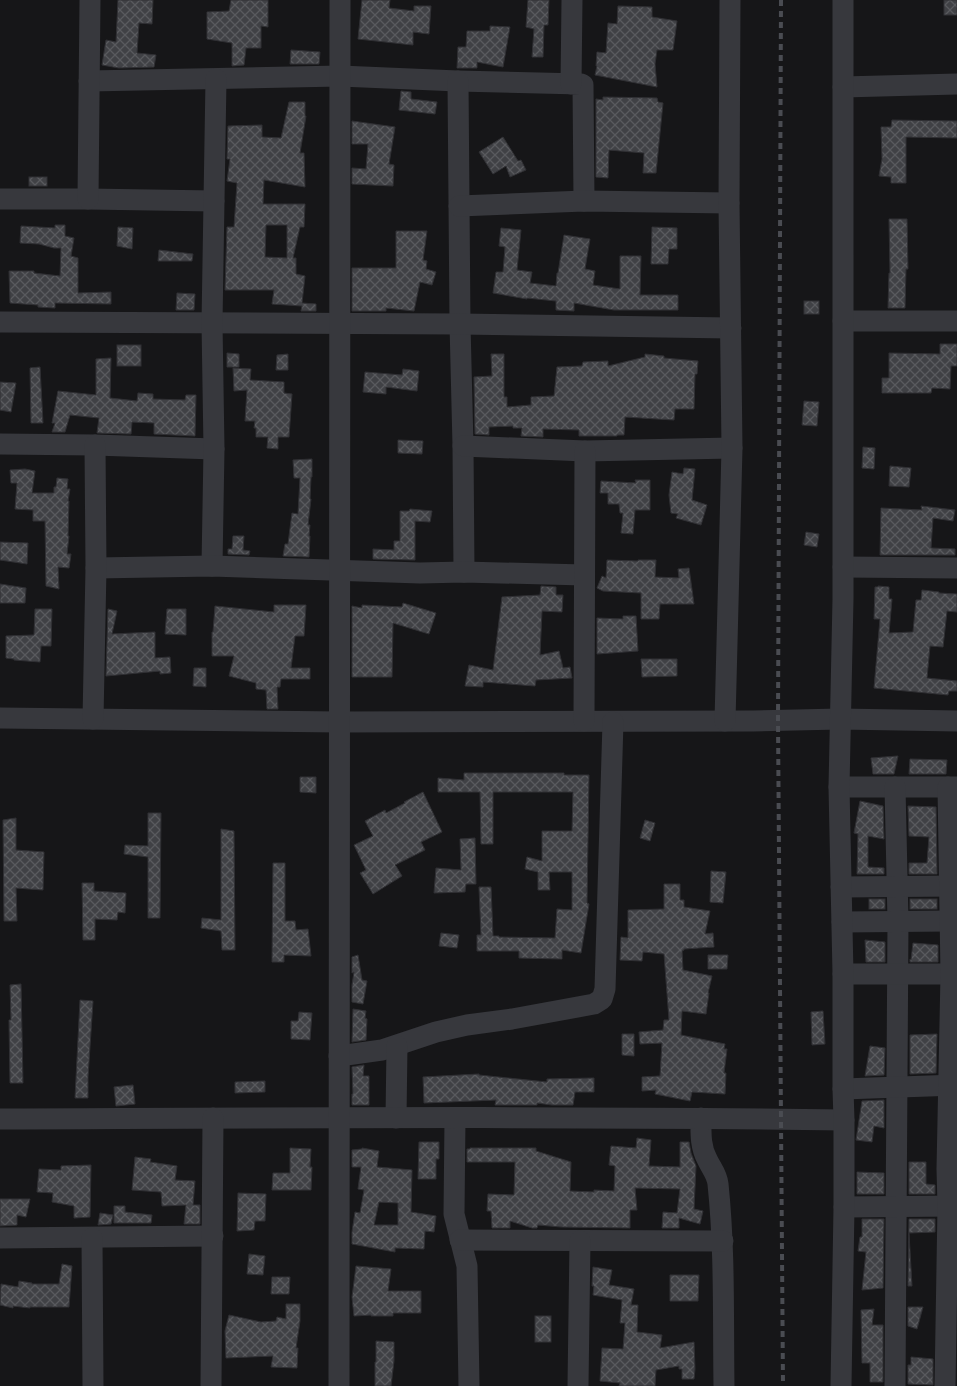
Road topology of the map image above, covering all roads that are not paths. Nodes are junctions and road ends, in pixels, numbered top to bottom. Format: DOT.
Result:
graph roads {
  1 [pos="90,0"];
  2 [pos="340,0"];
  3 [pos="572,0"];
  4 [pos="730,0"];
  5 [pos="843,0"];
  6 [pos="340,76"];
  7 [pos="216,79"];
  8 [pos="89,80"];
  9 [pos="458,81"];
  10 [pos="571,84"];
  11 [pos="957,84"];
  12 [pos="843,87"];
  13 [pos="88,198"];
  14 [pos="0,199"];
  15 [pos="214,201"];
  16 [pos="584,201"];
  17 [pos="729,203"];
  18 [pos="459,206"];
  19 [pos="843,321"];
  20 [pos="957,321"];
  21 [pos="0,322"];
  22 [pos="212,323"];
  23 [pos="340,324"];
  24 [pos="460,324"];
  25 [pos="731,328"];
  26 [pos="0,444"];
  27 [pos="95,445"];
  28 [pos="463,446"];
  29 [pos="732,448"];
  30 [pos="214,449"];
  31 [pos="585,450"];
  32 [pos="212,566"];
  33 [pos="843,567"];
  34 [pos="96,568"];
  35 [pos="957,568"];
  36 [pos="340,569"];
  37 [pos="464,572"];
  38 [pos="584,575"];
  39 [pos="0,718"];
  40 [pos="93,719"];
  41 [pos="840,719"];
  42 [pos="725,721"];
  43 [pos="957,721"];
  44 [pos="340,722"];
  45 [pos="584,722"];
  46 [pos="613,722"];
  47 [pos="839,786"];
  48 [pos="895,787"];
  49 [pos="952,787"];
  50 [pos="952,827"];
  51 [pos="953,886"];
  52 [pos="841,887"];
  53 [pos="897,887"];
  54 [pos="898,921"];
  55 [pos="950,921"];
  56 [pos="842,922"];
  57 [pos="843,974"];
  58 [pos="898,974"];
  59 [pos="954,974"];
  60 [pos="954,1040"];
  61 [pos="397,1046"];
  62 [pos="339,1056"];
  63 [pos="953,1085"];
  64 [pos="896,1087"];
  65 [pos="843,1089"];
  66 [pos="213,1118"];
  67 [pos="339,1118"];
  68 [pos="396,1118"];
  69 [pos="455,1118"];
  70 [pos="701,1118"];
  71 [pos="0,1119"];
  72 [pos="844,1120"];
  73 [pos="952,1168"];
  74 [pos="897,1206"];
  75 [pos="952,1206"];
  76 [pos="844,1207"];
  77 [pos="213,1236"];
  78 [pos="0,1238"];
  79 [pos="92,1238"];
  80 [pos="460,1240"];
  81 [pos="580,1241"];
  82 [pos="722,1241"];
  83 [pos="952,1247"];
  84 [pos="952,1285"];
  85 [pos="951,1334"];
  86 [pos="949,1379"];
  87 [pos="93,1386"];
  88 [pos="211,1386"];
  89 [pos="339,1386"];
  90 [pos="469,1386"];
  91 [pos="578,1386"];
  92 [pos="724,1386"];
  93 [pos="841,1386"];
  94 [pos="896,1386"];
  1 -- 8 [label="street"];
  2 -- 6 [label="street"];
  3 -- 10 [label="street"];
  4 -- 17 [label="street"];
  5 -- 12 [label="street"];
  6 -- 7 [label="street"];
  6 -- 9 [label="street"];
  6 -- 23 [label="street"];
  7 -- 8 [label="street"];
  7 -- 15 [label="street"];
  8 -- 13 [label="street"];
  9 -- 10 [label="street"];
  9 -- 18 [label="street"];
  10 -- 16 [label="street"];
  11 -- 12 [label="street"];
  12 -- 19 [label="street"];
  13 -- 14 [label="street"];
  13 -- 15 [label="street"];
  15 -- 22 [label="street"];
  16 -- 17 [label="street"];
  16 -- 18 [label="street"];
  17 -- 25 [label="street"];
  18 -- 24 [label="street"];
  19 -- 20 [label="street"];
  19 -- 33 [label="street"];
  21 -- 22 [label="street"];
  22 -- 23 [label="street"];
  22 -- 30 [label="street"];
  23 -- 24 [label="street"];
  23 -- 36 [label="street"];
  24 -- 25 [label="street"];
  24 -- 28 [label="street"];
  25 -- 29 [label="street"];
  26 -- 27 [label="street"];
  27 -- 30 [label="street"];
  27 -- 34 [label="street"];
  28 -- 31 [label="street"];
  28 -- 37 [label="street"];
  29 -- 31 [label="street"];
  29 -- 42 [label="street"];
  30 -- 32 [label="street"];
  31 -- 38 [label="street"];
  32 -- 34 [label="street"];
  32 -- 36 [label="street"];
  33 -- 35 [label="street"];
  33 -- 41 [label="street"];
  34 -- 40 [label="street"];
  36 -- 37 [label="street"];
  36 -- 44 [label="street"];
  37 -- 38 [label="street"];
  38 -- 45 [label="street"];
  39 -- 40 [label="street"];
  40 -- 44 [label="street"];
  41 -- 42 [label="street"];
  41 -- 43 [label="street"];
  41 -- 47 [label="street"];
  42 -- 46 [label="street"];
  44 -- 45 [label="street"];
  44 -- 62 [label="street"];
  45 -- 46 [label="street"];
  46 -- 61 [label="street"];
  47 -- 48 [label="street"];
  47 -- 52 [label="street"];
  48 -- 49 [label="street"];
  48 -- 53 [label="street"];
  49 -- 50 [label="street"];
  50 -- 51 [label="street"];
  51 -- 53 [label="street"];
  51 -- 55 [label="street"];
  52 -- 53 [label="street"];
  52 -- 56 [label="street"];
  53 -- 54 [label="street"];
  54 -- 55 [label="street"];
  54 -- 56 [label="street"];
  54 -- 58 [label="street"];
  55 -- 59 [label="street"];
  56 -- 57 [label="street"];
  57 -- 58 [label="street"];
  57 -- 65 [label="street"];
  58 -- 59 [label="street"];
  58 -- 64 [label="street"];
  59 -- 60 [label="street"];
  60 -- 63 [label="street"];
  61 -- 62 [label="street"];
  61 -- 68 [label="street"];
  62 -- 67 [label="street"];
  63 -- 64 [label="street"];
  63 -- 73 [label="street"];
  64 -- 65 [label="street"];
  64 -- 74 [label="street"];
  65 -- 72 [label="street"];
  66 -- 67 [label="street"];
  66 -- 71 [label="street"];
  66 -- 77 [label="street"];
  67 -- 68 [label="street"];
  67 -- 89 [label="street"];
  68 -- 69 [label="street"];
  69 -- 70 [label="street"];
  69 -- 80 [label="street"];
  70 -- 72 [label="street"];
  70 -- 82 [label="street"];
  72 -- 76 [label="street"];
  73 -- 75 [label="street"];
  74 -- 75 [label="street"];
  74 -- 76 [label="street"];
  74 -- 94 [label="street"];
  75 -- 83 [label="street"];
  76 -- 93 [label="street"];
  77 -- 79 [label="street"];
  77 -- 88 [label="street"];
  78 -- 79 [label="street"];
  79 -- 87 [label="street"];
  80 -- 81 [label="street"];
  80 -- 90 [label="street"];
  81 -- 82 [label="street"];
  81 -- 91 [label="street"];
  82 -- 92 [label="street"];
  83 -- 84 [label="street"];
  84 -- 85 [label="street"];
  85 -- 86 [label="street"];
}
